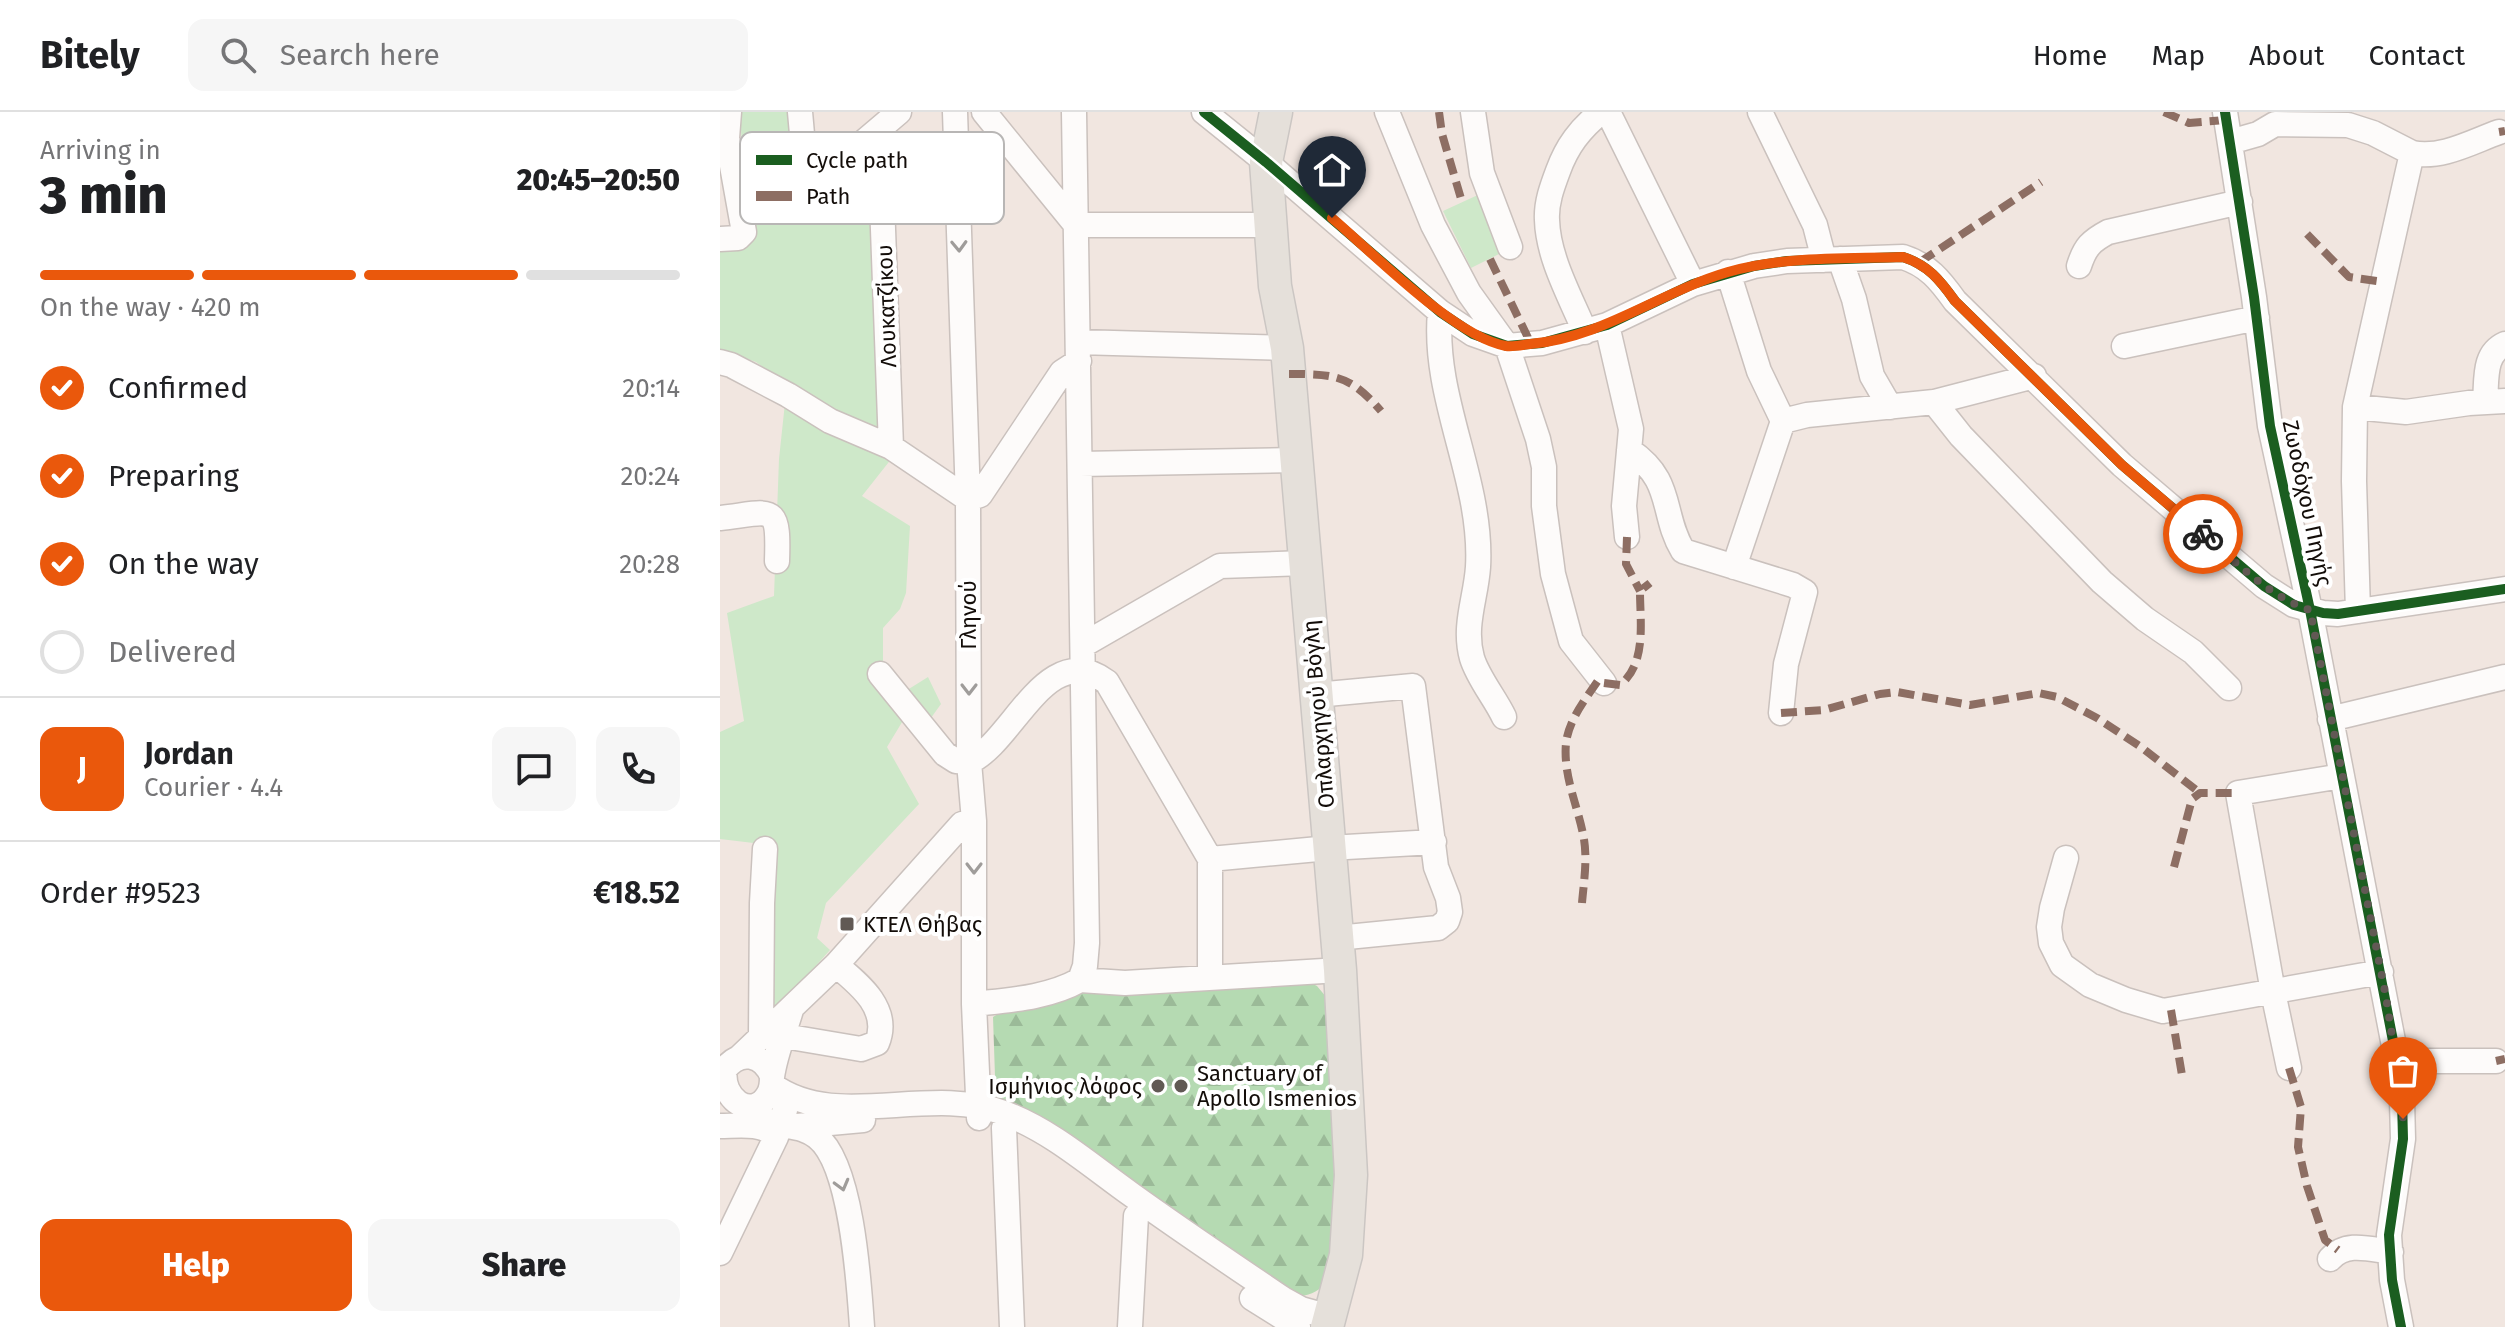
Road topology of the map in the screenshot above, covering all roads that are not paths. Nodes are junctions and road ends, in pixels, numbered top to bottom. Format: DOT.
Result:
graph roads {
  1 [pos="729,112"];
  2 [pos="800,112"];
  3 [pos="899,112"];
  4 [pos="955,112"];
  5 [pos="984,112"];
  6 [pos="1074,112"];
  7 [pos="1204,112"];
  8 [pos="1276,112"];
  9 [pos="1387,112"];
  10 [pos="1473,112"];
  11 [pos="1601,112"];
  12 [pos="1608,112"];
  13 [pos="1760,112"];
  14 [pos="2225,112"];
  15 [pos="2280,118"];
  16 [pos="802,132"];
  17 [pos="875,132"];
  18 [pos="956,132"];
  19 [pos="1000,132"];
  20 [pos="2499,132"];
  21 [pos="1004,137"];
  22 [pos="724,138"];
  23 [pos="2230,142"];
  24 [pos="2412,153"];
  25 [pos="1266,162"];
  26 [pos="2240,202"];
  27 [pos="740,213"];
  28 [pos="742,224"];
  29 [pos="883,224"];
  30 [pos="959,224"];
  31 [pos="1076,225"];
  32 [pos="1270,225"];
  33 [pos="720,239"];
  34 [pos="1510,247"];
  35 [pos="1832,259"];
  36 [pos="2079,266"];
  37 [pos="1728,272"];
  38 [pos="1693,284"];
  39 [pos="1440,312"];
  40 [pos="2257,318"];
  41 [pos="1596,329"];
  42 [pos="2505,344"];
  43 [pos="1507,346"];
  44 [pos="2124,346"];
  45 [pos="1287,348"];
  46 [pos="1078,352"];
  47 [pos="720,362"];
  48 [pos="2034,376"];
  49 [pos="2495,401"];
  50 [pos="1934,402"];
  51 [pos="1890,407"];
  52 [pos="2355,407"];
  53 [pos="1783,421"];
  54 [pos="891,447"];
  55 [pos="1629,450"];
  56 [pos="1296,460"];
  57 [pos="1080,464"];
  58 [pos="968,499"];
  59 [pos="720,518"];
  60 [pos="1627,537"];
  61 [pos="777,561"];
  62 [pos="1305,563"];
  63 [pos="1734,567"];
  64 [pos="2505,589"];
  65 [pos="2310,610"];
  66 [pos="2358,611"];
  67 [pos="1083,645"];
  68 [pos="1084,671"];
  69 [pos="880,674"];
  70 [pos="2505,677"];
  71 [pos="1604,683"];
  72 [pos="2229,688"];
  73 [pos="1316,695"];
  74 [pos="1781,713"];
  75 [pos="1504,717"];
  76 [pos="2330,719"];
  77 [pos="969,762"];
  78 [pos="2342,776"];
  79 [pos="974,821"];
  80 [pos="1434,842"];
  81 [pos="1329,848"];
  82 [pos="765,849"];
  83 [pos="2066,858"];
  84 [pos="1210,859"];
  85 [pos="1338,954"];
  86 [pos="836,965"];
  87 [pos="2381,972"];
  88 [pos="1210,977"];
  89 [pos="1080,980"];
  90 [pos="2273,992"];
  91 [pos="974,1004"];
  92 [pos="773,1036"];
  93 [pos="2396,1061"];
  94 [pos="2496,1061"];
  95 [pos="727,1067"];
  96 [pos="2289,1068"];
  97 [pos="776,1085"];
  98 [pos="745,1106"];
  99 [pos="979,1111"];
  100 [pos="720,1126"];
  101 [pos="1004,1128"];
  102 [pos="785,1129"];
  103 [pos="1130,1206"];
  104 [pos="2391,1252"];
  105 [pos="720,1253"];
  106 [pos="2330,1259"];
  107 [pos="1329,1322"];
  108 [pos="857,1326"];
  109 [pos="1012,1327"];
  110 [pos="1130,1327"];
  111 [pos="1298,1327"];
  112 [pos="2401,1327"];
  1 -- 22 [label="street"];
  2 -- 16 [label="street, Λουκατζίκου"];
  3 -- 17 [label="street"];
  4 -- 18 [label="street, Γληνού, one-way"];
  5 -- 19 [label="street"];
  6 -- 31 [label="street"];
  7 -- 25 [label="street"];
  8 -- 25 [label="main road, Οπλαρχηγού Βόγλη"];
  9 -- 43 [label="street"];
  10 -- 34 [label="street"];
  11 -- 41 [label="street"];
  12 -- 38 [label="street"];
  13 -- 35 [label="street"];
  14 -- 23 [label="street, Ζωοδόχου Πηγής"];
  15 -- 23 [label="street"];
  15 -- 24 [label="street"];
  20 -- 24 [label="street"];
  21 -- 31 [label="street"];
  22 -- 27 [label="street"];
  23 -- 26 [label="street, Ζωοδόχου Πηγής"];
  24 -- 52 [label="street"];
  25 -- 32 [label="main road, Οπλαρχηγού Βόγλη"];
  25 -- 39 [label="street"];
  26 -- 36 [label="street"];
  26 -- 40 [label="street, Ζωοδόχου Πηγής"];
  28 -- 33 [label="street"];
  29 -- 54 [label="street, Λουκατζίκου"];
  30 -- 58 [label="street, Γληνού, one-way"];
  31 -- 32 [label="street"];
  31 -- 46 [label="street"];
  32 -- 45 [label="main road, Οπλαρχηγού Βόγλη"];
  35 -- 37 [label="street"];
  35 -- 48 [label="street"];
  35 -- 51 [label="street"];
  37 -- 38 [label="street"];
  37 -- 53 [label="street"];
  38 -- 41 [label="street"];
  39 -- 43 [label="street"];
  39 -- 75 [label="street"];
  40 -- 44 [label="street"];
  40 -- 65 [label="street, Ζωοδόχου Πηγής"];
  41 -- 43 [label="street"];
  41 -- 55 [label="street"];
  42 -- 49 [label="street"];
  43 -- 71 [label="street"];
  45 -- 46 [label="street"];
  45 -- 56 [label="main road, Οπλαρχηγού Βόγλη"];
  46 -- 57 [label="street"];
  46 -- 58 [label="street"];
  47 -- 54 [label="street"];
  48 -- 50 [label="street"];
  48 -- 65 [label="street"];
  49 -- 52 [label="street"];
  50 -- 51 [label="street"];
  50 -- 72 [label="street"];
  51 -- 53 [label="street"];
  52 -- 66 [label="street"];
  53 -- 63 [label="street"];
  54 -- 58 [label="street"];
  55 -- 60 [label="street"];
  55 -- 63 [label="street"];
  56 -- 57 [label="street"];
  56 -- 62 [label="main road, Οπλαρχηγού Βόγλη"];
  57 -- 67 [label="street"];
  58 -- 77 [label="street, Γληνού, one-way"];
  59 -- 61 [label="street"];
  62 -- 67 [label="street"];
  62 -- 73 [label="main road, Οπλαρχηγού Βόγλη"];
  63 -- 74 [label="street"];
  64 -- 66 [label="street"];
  65 -- 66 [label="street"];
  65 -- 76 [label="street, Ζωοδόχου Πηγής"];
  67 -- 68 [label="street"];
  68 -- 77 [label="street"];
  68 -- 84 [label="street"];
  68 -- 89 [label="street"];
  69 -- 77 [label="street"];
  70 -- 76 [label="street"];
  73 -- 80 [label="street"];
  73 -- 81 [label="main road, Οπλαρχηγού Βόγλη"];
  76 -- 78 [label="street, Ζωοδόχου Πηγής"];
  77 -- 79 [label="street, Γληνού"];
  78 -- 87 [label="street, Ζωοδόχου Πηγής"];
  78 -- 90 [label="street"];
  79 -- 86 [label="street"];
  79 -- 91 [label="street, Γληνού, one-way"];
  80 -- 81 [label="street"];
  80 -- 85 [label="street"];
  81 -- 84 [label="street"];
  81 -- 85 [label="main road, Οπλαρχηγού Βόγλη"];
  82 -- 92 [label="street"];
  83 -- 90 [label="street"];
  84 -- 88 [label="street"];
  85 -- 88 [label="street"];
  85 -- 107 [label="main road, Οπλαρχηγού Βόγλη"];
  86 -- 92 [label="street"];
  86 -- 92 [label="street"];
  87 -- 90 [label="street"];
  87 -- 93 [label="street, Ζωοδόχου Πηγής"];
  88 -- 89 [label="street"];
  89 -- 91 [label="street"];
  90 -- 96 [label="street"];
  91 -- 99 [label="street, Γληνού"];
  92 -- 95 [label="street"];
  92 -- 97 [label="street"];
  93 -- 94 [label="street"];
  93 -- 104 [label="street, Ζωοδόχου Πηγής"];
  95 -- 97 [label="street"];
  95 -- 98 [label="street"];
  97 -- 98 [label="street"];
  97 -- 99 [label="street"];
  97 -- 102 [label="street"];
  98 -- 102 [label="street"];
  99 -- 101 [label="street"];
  99 -- 102 [label="street"];
  99 -- 103 [label="street"];
  100 -- 102 [label="street"];
  101 -- 103 [label="street"];
  101 -- 109 [label="street"];
  102 -- 105 [label="street"];
  102 -- 108 [label="street, one-way"];
  103 -- 107 [label="street"];
  103 -- 110 [label="street"];
  103 -- 111 [label="street"];
  104 -- 106 [label="street"];
  104 -- 112 [label="street, Ζωοδόχου Πηγής"];
}
